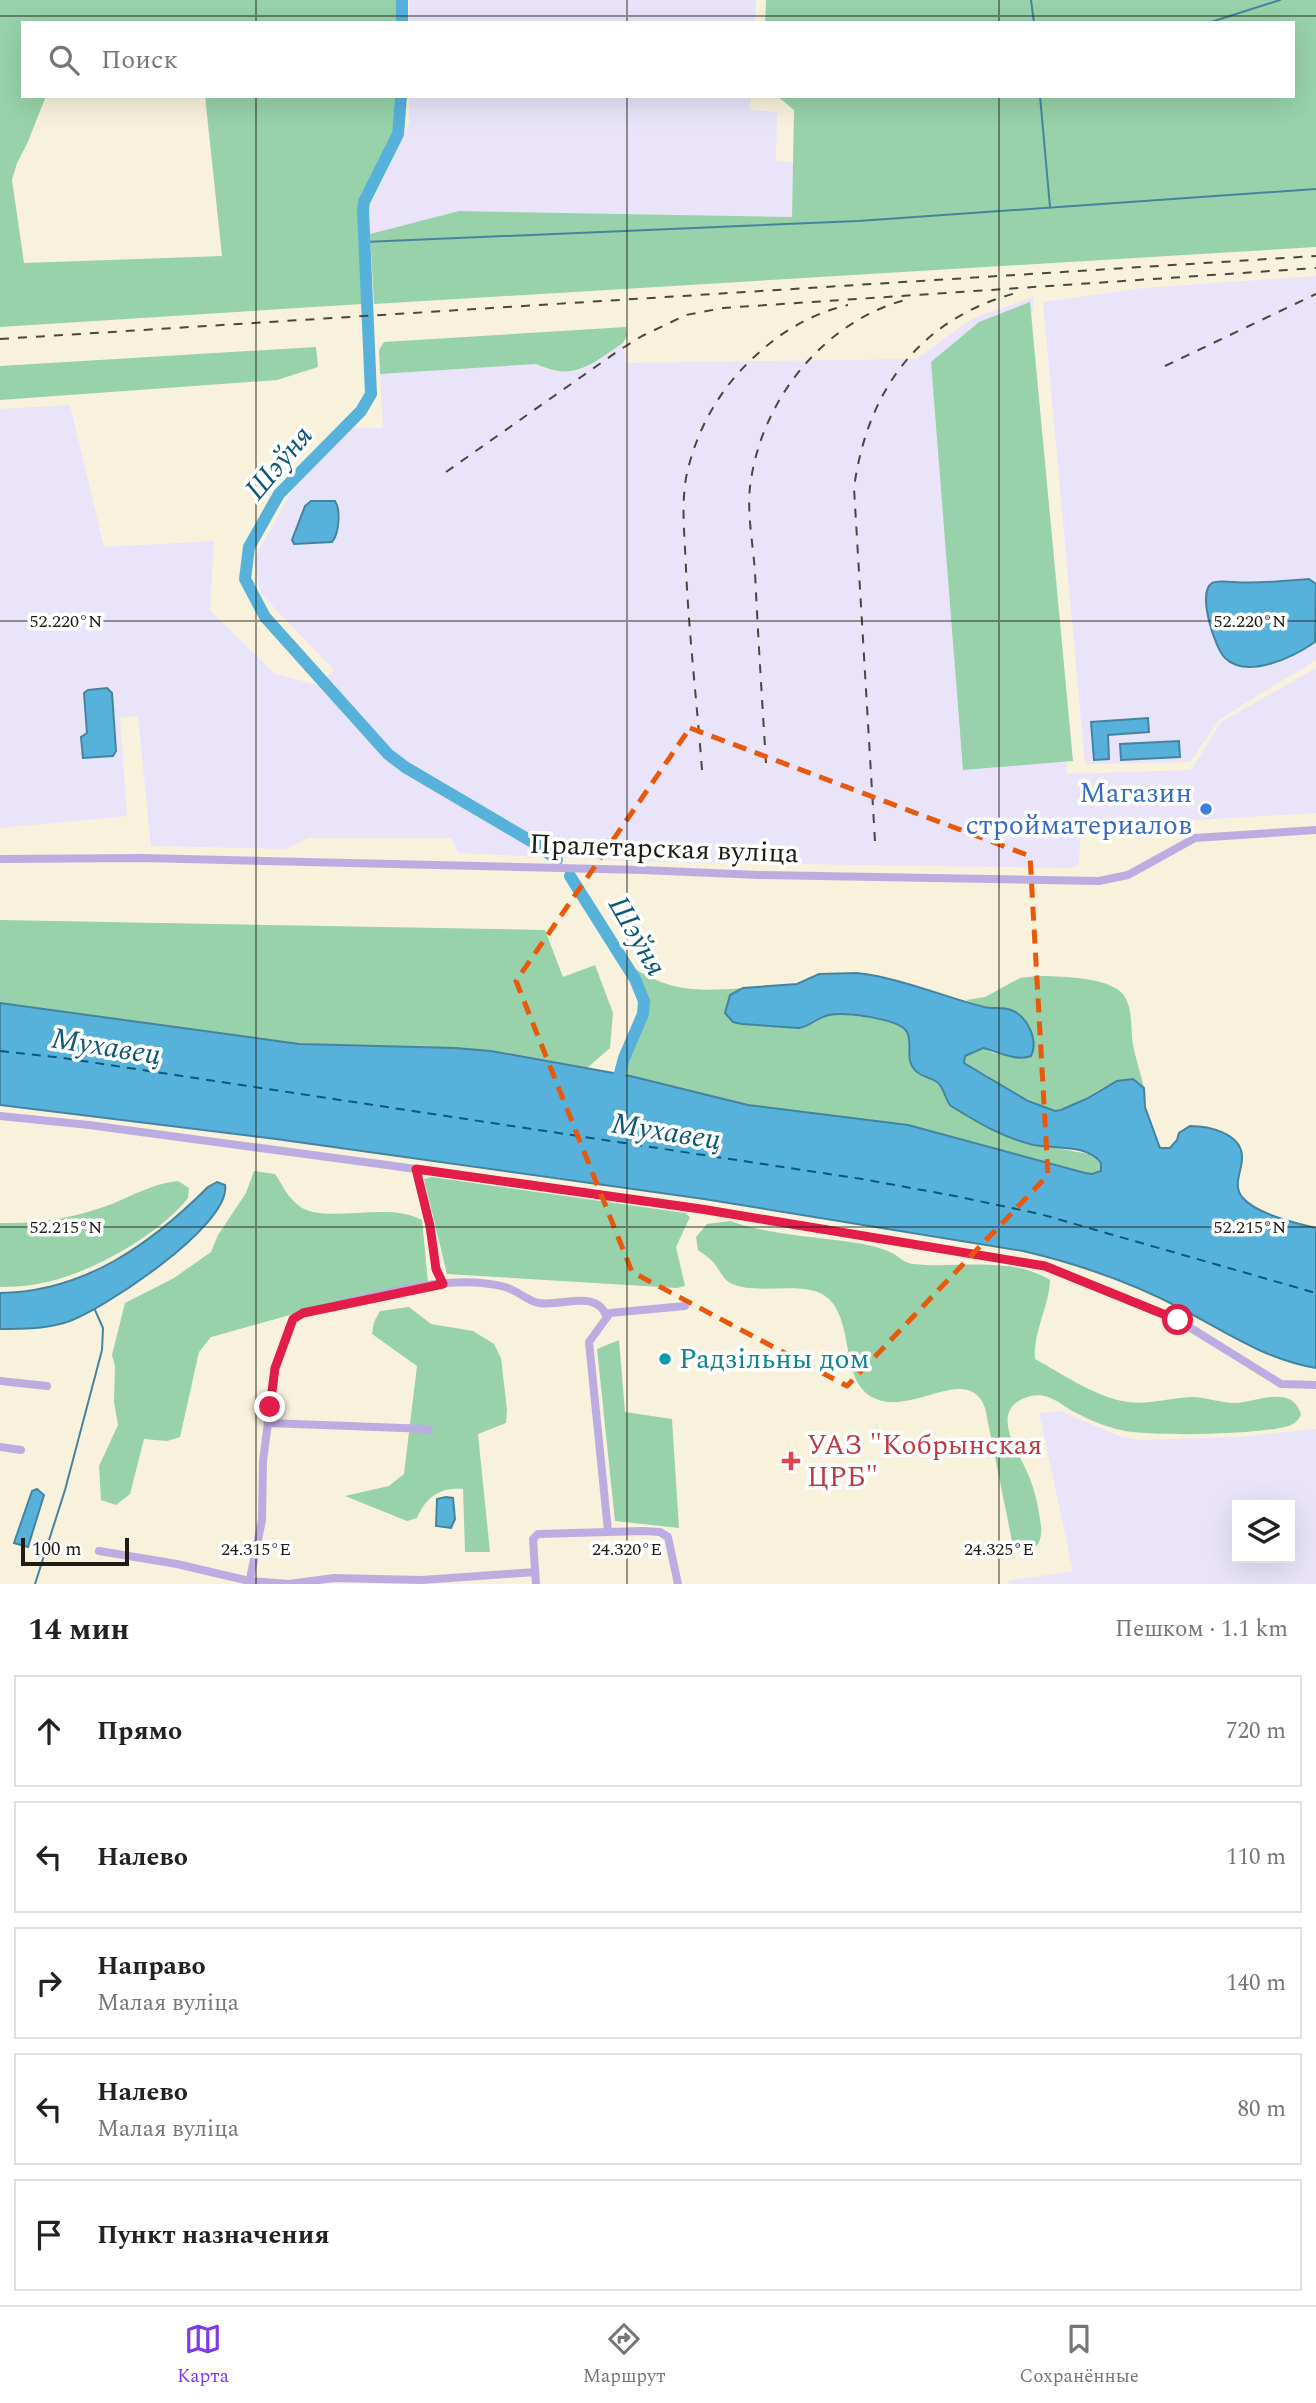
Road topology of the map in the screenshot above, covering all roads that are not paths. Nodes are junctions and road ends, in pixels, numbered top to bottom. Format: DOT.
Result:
graph roads {
  1 [pos="1316,830"];
  2 [pos="0,859"];
  3 [pos="0,1116"];
  4 [pos="416,1169"];
  5 [pos="443,1284"];
  6 [pos="685,1306"];
  7 [pos="607,1317"];
  8 [pos="0,1381"];
  9 [pos="1316,1385"];
  10 [pos="47,1386"];
  11 [pos="268,1423"];
  12 [pos="429,1429"];
  13 [pos="0,1447"];
  14 [pos="21,1450"];
  15 [pos="608,1531"];
  16 [pos="99,1551"];
  17 [pos="535,1572"];
  18 [pos="249,1583"];
  19 [pos="536,1584"];
  20 [pos="678,1584"];
  1 -- 2 [label="street, Пралетарская вуліца"];
  3 -- 4 [label="street"];
  4 -- 5 [label="street"];
  4 -- 9 [label="street"];
  5 -- 7 [label="street"];
  5 -- 11 [label="street"];
  6 -- 7 [label="street"];
  7 -- 15 [label="street"];
  8 -- 10 [label="street"];
  11 -- 12 [label="street"];
  11 -- 18 [label="street"];
  13 -- 14 [label="street"];
  15 -- 17 [label="street"];
  15 -- 20 [label="street"];
  16 -- 18 [label="street"];
  17 -- 18 [label="street"];
  17 -- 19 [label="street"];
}
